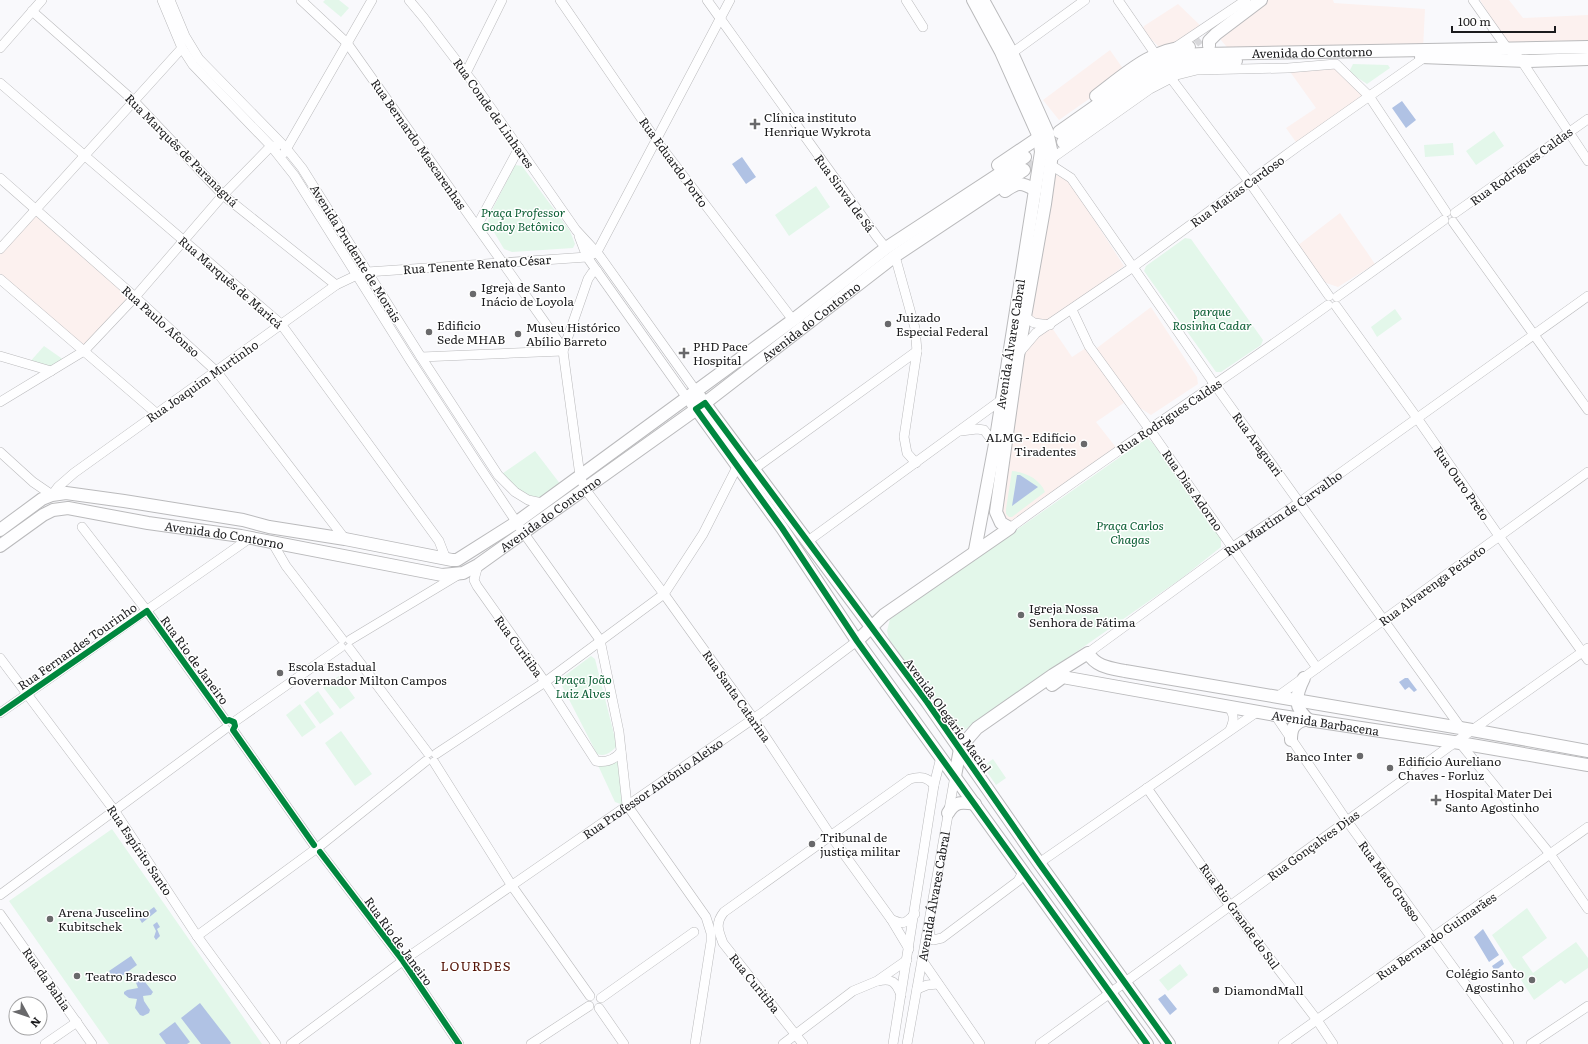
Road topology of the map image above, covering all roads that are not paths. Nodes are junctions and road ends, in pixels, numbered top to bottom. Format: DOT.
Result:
graph roads {
  1 [pos="42,0"];
  2 [pos="301,0"];
  3 [pos="372,0"];
  4 [pos="409,0"];
  5 [pos="502,0"];
  6 [pos="560,0"];
  7 [pos="707,0"];
  8 [pos="730,0"];
  9 [pos="906,0"];
  10 [pos="973,0"];
  11 [pos="983,0"];
  12 [pos="1085,0"];
  13 [pos="1118,0"];
  14 [pos="1246,0"];
  15 [pos="1254,0"];
  16 [pos="1261,0"];
  17 [pos="1473,0"];
  18 [pos="169,1"];
  19 [pos="32,11"];
  20 [pos="720,19"];
  21 [pos="923,27"];
  22 [pos="347,43"];
  23 [pos="1205,43"];
  24 [pos="1588,47"];
  25 [pos="0,48"];
  26 [pos="182,48"];
  27 [pos="1508,48"];
  28 [pos="1173,50"];
  29 [pos="1012,53"];
  30 [pos="1231,53"];
  31 [pos="1156,54"];
  32 [pos="1425,57"];
  33 [pos="1588,59"];
  34 [pos="1521,60"];
  35 [pos="1170,64"];
  36 [pos="1147,70"];
  37 [pos="466,73"];
  38 [pos="1165,75"];
  39 [pos="0,83"];
  40 [pos="1369,96"];
  41 [pos="134,101"];
  42 [pos="1588,119"];
  43 [pos="1568,132"];
  44 [pos="1052,136"];
  45 [pos="656,140"];
  46 [pos="271,146"];
  47 [pos="286,148"];
  48 [pos="519,148"];
  49 [pos="84,155"];
  50 [pos="1025,157"];
  51 [pos="282,159"];
  52 [pos="1588,161"];
  53 [pos="1051,162"];
  54 [pos="1024,170"];
  55 [pos="0,178"];
  56 [pos="1250,183"];
  57 [pos="1034,190"];
  58 [pos="223,195"];
  59 [pos="35,210"];
  60 [pos="1449,217"];
  61 [pos="477,226"];
  62 [pos="576,230"];
  63 [pos="183,241"];
  64 [pos="0,249"];
  65 [pos="597,252"];
  66 [pos="891,252"];
  67 [pos="1024,254"];
  68 [pos="587,257"];
  69 [pos="503,262"];
  70 [pos="1132,267"];
  71 [pos="597,271"];
  72 [pos="368,272"];
  73 [pos="357,275"];
  74 [pos="0,279"];
  75 [pos="336,285"];
  76 [pos="135,296"];
  77 [pos="1588,296"];
  78 [pos="1332,301"];
  79 [pos="1072,310"];
  80 [pos="1024,316"];
  81 [pos="793,320"];
  82 [pos="281,324"];
  83 [pos="1050,325"];
  84 [pos="1534,335"];
  85 [pos="84,351"];
  86 [pos="563,351"];
  87 [pos="917,351"];
  88 [pos="0,356"];
  89 [pos="1018,356"];
  90 [pos="421,357"];
  91 [pos="51,371"];
  92 [pos="217,372"];
  93 [pos="1215,385"];
  94 [pos="1013,391"];
  95 [pos="692,394"];
  96 [pos="1001,401"];
  97 [pos="0,402"];
  98 [pos="700,406"];
  99 [pos="1588,410"];
  100 [pos="156,413"];
  101 [pos="1417,418"];
  102 [pos="1150,430"];
  103 [pos="960,431"];
  104 [pos="995,444"];
  105 [pos="0,452"];
  106 [pos="916,463"];
  107 [pos="738,466"];
  108 [pos="754,469"];
  109 [pos="1588,472"];
  110 [pos="580,476"];
  111 [pos="585,489"];
  112 [pos="52,495"];
  113 [pos="1300,502"];
  114 [pos="542,503"];
  115 [pos="43,515"];
  116 [pos="517,522"];
  117 [pos="82,527"];
  118 [pos="782,528"];
  119 [pos="1010,528"];
  120 [pos="0,530"];
  121 [pos="523,532"];
  122 [pos="1499,536"];
  123 [pos="250,538"];
  124 [pos="345,539"];
  125 [pos="808,541"];
  126 [pos="272,542"];
  127 [pos="289,544"];
  128 [pos="0,546"];
  129 [pos="1234,547"];
  130 [pos="975,550"];
  131 [pos="446,559"];
  132 [pos="478,565"];
  133 [pos="286,566"];
  134 [pos="459,574"];
  135 [pos="664,594"];
  136 [pos="147,611"];
  137 [pos="1384,620"];
  138 [pos="870,627"];
  139 [pos="600,640"];
  140 [pos="857,641"];
  141 [pos="346,644"];
  142 [pos="1088,653"];
  143 [pos="1586,653"];
  144 [pos="0,658"];
  145 [pos="1317,668"];
  146 [pos="1130,672"];
  147 [pos="1304,678"];
  148 [pos="545,682"];
  149 [pos="1195,683"];
  150 [pos="1126,689"];
  151 [pos="1232,690"];
  152 [pos="27,694"];
  153 [pos="1277,697"];
  154 [pos="1191,700"];
  155 [pos="1297,700"];
  156 [pos="1229,707"];
  157 [pos="1256,712"];
  158 [pos="0,713"];
  159 [pos="1275,716"];
  160 [pos="753,718"];
  161 [pos="1307,720"];
  162 [pos="230,726"];
  163 [pos="977,728"];
  164 [pos="1466,729"];
  165 [pos="1230,730"];
  166 [pos="1291,740"];
  167 [pos="1457,743"];
  168 [pos="960,749"];
  169 [pos="1588,751"];
  170 [pos="621,752"];
  171 [pos="941,757"];
  172 [pos="431,758"];
  173 [pos="1588,765"];
  174 [pos="955,776"];
  175 [pos="934,785"];
  176 [pos="1147,788"];
  177 [pos="975,804"];
  178 [pos="627,805"];
  179 [pos="114,810"];
  180 [pos="948,813"];
  181 [pos="1347,821"];
  182 [pos="1588,827"];
  183 [pos="831,836"];
  184 [pos="317,848"];
  185 [pos="1550,854"];
  186 [pos="1039,863"];
  187 [pos="1023,872"];
  188 [pos="512,886"];
  189 [pos="3,893"];
  190 [pos="0,900"];
  191 [pos="1230,906"];
  192 [pos="1588,909"];
  193 [pos="0,914"];
  194 [pos="915,914"];
  195 [pos="891,919"];
  196 [pos="928,924"];
  197 [pos="694,932"];
  198 [pos="197,936"];
  199 [pos="1432,939"];
  200 [pos="711,942"];
  201 [pos="722,943"];
  202 [pos="909,949"];
  203 [pos="907,960"];
  204 [pos="922,960"];
  205 [pos="403,961"];
  206 [pos="877,981"];
  207 [pos="1125,982"];
  208 [pos="938,984"];
  209 [pos="917,989"];
  210 [pos="1111,992"];
  211 [pos="590,996"];
  212 [pos="901,996"];
  213 [pos="600,998"];
  214 [pos="589,1006"];
  215 [pos="1588,1006"];
  216 [pos="599,1008"];
  217 [pos="1317,1020"];
  218 [pos="77,1022"];
  219 [pos="795,1034"];
  220 [pos="45,1044"];
  221 [pos="92,1044"];
  222 [pos="276,1044"];
  223 [pos="291,1044"];
  224 [pos="459,1044"];
  225 [pos="531,1044"];
  226 [pos="624,1044"];
  227 [pos="695,1044"];
  228 [pos="783,1044"];
  229 [pos="803,1044"];
  230 [pos="893,1044"];
  231 [pos="907,1044"];
  232 [pos="980,1044"];
  233 [pos="1040,1044"];
  234 [pos="1147,1044"];
  235 [pos="1169,1044"];
  236 [pos="1283,1044"];
  237 [pos="1333,1044"];
  238 [pos="1509,1044"];
  239 [pos="1531,1044"];
  1 -- 19 [label="street"];
  2 -- 22 [label="street, Rua Bernardo Mascarenhas"];
  3 -- 22 [label="street"];
  4 -- 37 [label="street, Rua Conde de Linhares"];
  5 -- 37 [label="street"];
  6 -- 45 [label="street, Rua Eduardo Porto"];
  7 -- 20 [label="street, Rua Sinval de Sá"];
  8 -- 20 [label="street"];
  9 -- 21 [label="street"];
  10 -- 44 [label="main road"];
  11 -- 29 [label="main road"];
  12 -- 29 [label="street"];
  13 -- 31 [label="street"];
  14 -- 28 [label="street"];
  15 -- 23 [label="street"];
  16 -- 23 [label="main road"];
  17 -- 27 [label="street"];
  18 -- 26 [label="street, Avenida Prudente de Morais"];
  18 -- 47 [label="street, Avenida Prudente de Morais"];
  19 -- 25 [label="street"];
  19 -- 41 [label="street, Rua Marquês de Paranaguá"];
  20 -- 45 [label="street"];
  20 -- 66 [label="street, Rua Sinval de Sá"];
  22 -- 47 [label="street"];
  22 -- 61 [label="street, Rua Bernardo Mascarenhas"];
  23 -- 28 [label="main road"];
  23 -- 30 [label="main road"];
  24 -- 27 [label="main road, Avenida do Contorno"];
  26 -- 41 [label="street"];
  26 -- 46 [label="street, Avenida Prudente de Morais"];
  27 -- 30 [label="main road, Avenida do Contorno"];
  27 -- 34 [label="street"];
  28 -- 31 [label="main road"];
  28 -- 36 [label="street"];
  29 -- 44 [label="main road"];
  30 -- 36 [label="main road, Avenida do Contorno"];
  31 -- 44 [label="main road"];
  32 -- 34 [label="main road, Avenida do Contorno"];
  32 -- 38 [label="main road, Avenida do Contorno"];
  32 -- 40 [label="street, Rua Matias Cardoso"];
  33 -- 34 [label="main road, Avenida do Contorno"];
  34 -- 43 [label="street"];
  35 -- 38 [label="street"];
  36 -- 44 [label="main road, Avenida do Contorno"];
  37 -- 48 [label="street, Rua Conde de Linhares"];
  38 -- 40 [label="street, Avenida do Contorno"];
  38 -- 44 [label="main road, Avenida do Contorno"];
  38 -- 53 [label="street, Avenida do Contorno"];
  38 -- 56 [label="street, Rua Ouro Preto"];
  39 -- 49 [label="street, Rua Marquês de Maricá"];
  40 -- 56 [label="street, Rua Matias Cardoso"];
  40 -- 60 [label="street"];
  41 -- 49 [label="street"];
  41 -- 58 [label="street, Rua Marquês de Paranaguá"];
  42 -- 43 [label="street, Rua Rodrigues Caldas"];
  43 -- 52 [label="street"];
  43 -- 60 [label="street, Rua Rodrigues Caldas"];
  44 -- 53 [label="main road, Avenida Álvares Cabral"];
  44 -- 57 [label="main road, Avenida Álvares Cabral"];
  44 -- 66 [label="main road"];
  45 -- 65 [label="street"];
  45 -- 81 [label="street, Rua Eduardo Porto"];
  46 -- 47 [label="street"];
  46 -- 51 [label="street, Avenida Prudente de Morais"];
  46 -- 58 [label="street"];
  47 -- 51 [label="street"];
  47 -- 72 [label="street, Avenida Prudente de Morais"];
  48 -- 61 [label="street"];
  48 -- 62 [label="street, Rua Conde de Linhares"];
  49 -- 59 [label="street"];
  49 -- 63 [label="street, Rua Marquês de Maricá"];
  50 -- 66 [label="main road, Avenida do Contorno"];
  51 -- 73 [label="street, Avenida Prudente de Morais"];
  53 -- 70 [label="street, Rua Araguari"];
  53 -- 80 [label="main road, Avenida Álvares Cabral"];
  54 -- 66 [label="main road, Avenida do Contorno"];
  55 -- 59 [label="street, Rua Paulo Afonso"];
  56 -- 70 [label="street, Rua Matias Cardoso"];
  56 -- 78 [label="street, Rua Ouro Preto"];
  57 -- 66 [label="main road"];
  57 -- 67 [label="main road, Avenida Álvares Cabral"];
  58 -- 63 [label="street"];
  58 -- 75 [label="street, Rua Marquês de Paranaguá"];
  59 -- 64 [label="street"];
  59 -- 76 [label="street, Rua Paulo Afonso"];
  60 -- 78 [label="street, Rua Rodrigues Caldas"];
  60 -- 84 [label="street"];
  61 -- 69 [label="street, Rua Bernardo Mascarenhas"];
  62 -- 65 [label="street, Rua Conde de Linhares"];
  62 -- 68 [label="street, Rua Conde de Linhares"];
  63 -- 76 [label="street"];
  63 -- 82 [label="street, Rua Marquês de Maricá"];
  65 -- 68 [label="street, Rua Tenente Renato César"];
  65 -- 95 [label="street, Rua Conde de Linhares"];
  66 -- 81 [label="main road, Avenida do Contorno"];
  66 -- 87 [label="street"];
  66 -- 98 [label="main road, Avenida do Contorno"];
  67 -- 80 [label="main road"];
  67 -- 96 [label="main road, Avenida Álvares Cabral"];
  68 -- 69 [label="street, Rua Tenente Renato César"];
  68 -- 71 [label="street, Rua Conde de Linhares"];
  69 -- 72 [label="street, Rua Tenente Renato César"];
  69 -- 86 [label="street, Rua Bernardo Mascarenhas"];
  70 -- 79 [label="street, Rua Matias Cardoso"];
  70 -- 93 [label="street, Rua Araguari"];
  71 -- 86 [label="street"];
  71 -- 95 [label="street, Rua Conde de Linhares"];
  72 -- 73 [label="street, Rua Tenente Renato César"];
  72 -- 90 [label="street, Avenida Prudente de Morais"];
  73 -- 75 [label="street, Rua Joaquim Murtinho"];
  73 -- 116 [label="street, Avenida Prudente de Morais"];
  74 -- 85 [label="street"];
  75 -- 82 [label="street, Rua Joaquim Murtinho"];
  76 -- 85 [label="street"];
  76 -- 92 [label="street, Rua Paulo Afonso"];
  77 -- 84 [label="street, Rua Martim de Carvalho"];
  78 -- 93 [label="street, Rua Rodrigues Caldas"];
  78 -- 101 [label="street, Rua Ouro Preto"];
  79 -- 83 [label="street, Rua Matias Cardoso"];
  79 -- 102 [label="street, Rua Dias Adorno"];
  80 -- 83 [label="street"];
  80 -- 89 [label="main road, Avenida Álvares Cabral"];
  81 -- 95 [label="main road, Avenida do Contorno"];
  82 -- 92 [label="street, Rua Joaquim Murtinho"];
  82 -- 131 [label="street, Rua Marquês de Maricá"];
  83 -- 89 [label="street, Rua Matias Cardoso"];
  84 -- 99 [label="street"];
  84 -- 101 [label="street, Rua Martim de Carvalho"];
  85 -- 91 [label="street"];
  85 -- 100 [label="street"];
  86 -- 90 [label="street"];
  86 -- 110 [label="street, Rua Bernardo Mascarenhas"];
  87 -- 106 [label="street"];
  87 -- 108 [label="street"];
  88 -- 91 [label="street"];
  89 -- 94 [label="main road, Avenida Álvares Cabral"];
  90 -- 114 [label="street, Avenida Prudente de Morais"];
  91 -- 97 [label="street"];
  92 -- 100 [label="street, Rua Joaquim Murtinho"];
  92 -- 124 [label="street, Rua Paulo Afonso"];
  93 -- 102 [label="street, Rua Rodrigues Caldas"];
  93 -- 113 [label="street, Rua Araguari"];
  94 -- 96 [label="street"];
  94 -- 119 [label="main road, Avenida Álvares Cabral"];
  95 -- 98 [label="main road, Avenida Olegário Maciel"];
  95 -- 110 [label="main road, Avenida do Contorno"];
  96 -- 103 [label="street"];
  96 -- 104 [label="main road, Avenida Álvares Cabral"];
  98 -- 107 [label="main road, Avenida Olegário Maciel"];
  98 -- 108 [label="main road, Avenida Olegário Maciel"];
  98 -- 111 [label="main road, Avenida do Contorno"];
  100 -- 112 [label="street, Rua Joaquim Murtinho"];
  101 -- 113 [label="street, Rua Martim de Carvalho"];
  101 -- 122 [label="street, Rua Ouro Preto"];
  102 -- 119 [label="street, Rua Rodrigues Caldas"];
  102 -- 129 [label="street, Rua Dias Adorno"];
  103 -- 104 [label="street"];
  103 -- 106 [label="street"];
  104 -- 130 [label="main road, Avenida Álvares Cabral"];
  105 -- 112 [label="street"];
  106 -- 125 [label="street"];
  107 -- 118 [label="main road, Avenida Olegário Maciel"];
  107 -- 135 [label="street"];
  108 -- 125 [label="main road, Avenida Olegário Maciel"];
  109 -- 122 [label="street, Rua Alvarenga Peixoto"];
  110 -- 111 [label="street, Rua Santa Catarina"];
  110 -- 114 [label="main road, Avenida do Contorno"];
  111 -- 121 [label="main road, Avenida do Contorno"];
  111 -- 135 [label="street, Rua Santa Catarina"];
  112 -- 115 [label="main road"];
  112 -- 120 [label="main road, Avenida do Contorno"];
  112 -- 124 [label="main road, Avenida do Contorno"];
  113 -- 129 [label="street, Rua Martim de Carvalho"];
  113 -- 137 [label="street, Rua Araguari"];
  114 -- 116 [label="main road, Avenida do Contorno"];
  115 -- 123 [label="main road, Avenida do Contorno"];
  115 -- 128 [label="main road, Avenida do Contorno"];
  116 -- 121 [label="street, Avenida Prudente de Morais"];
  116 -- 131 [label="main road, Avenida do Contorno"];
  117 -- 136 [label="street, Rua Rio de Janeiro"];
  118 -- 125 [label="main road"];
  118 -- 140 [label="main road, Avenida Olegário Maciel"];
  119 -- 130 [label="main road, Rua Professor Antônio Aleixo"];
  121 -- 132 [label="main road, Avenida do Contorno"];
  121 -- 139 [label="street, Avenida Prudente de Morais"];
  122 -- 137 [label="street, Rua Alvarenga Peixoto"];
  122 -- 143 [label="street, Rua Ouro Preto"];
  123 -- 126 [label="main road, Avenida do Contorno"];
  123 -- 136 [label="street, Rua Fernandes Tourinho"];
  124 -- 131 [label="main road, Avenida do Contorno"];
  125 -- 138 [label="main road, Avenida Olegário Maciel"];
  126 -- 127 [label="main road, Avenida do Contorno"];
  126 -- 133 [label="street"];
  127 -- 133 [label="street"];
  127 -- 134 [label="main road, Avenida do Contorno"];
  129 -- 142 [label="street, Rua Martim de Carvalho"];
  129 -- 145 [label="street, Rua Dias Adorno"];
  130 -- 138 [label="main road, Rua Professor Antônio Aleixo"];
  132 -- 134 [label="main road, Avenida do Contorno"];
  132 -- 148 [label="street, Rua Curitiba"];
  133 -- 141 [label="street"];
  134 -- 141 [label="street"];
  135 -- 139 [label="street"];
  135 -- 160 [label="street, Rua Santa Catarina"];
  136 -- 152 [label="street, Rua Fernandes Tourinho"];
  136 -- 162 [label="street, Rua Rio de Janeiro"];
  137 -- 145 [label="street, Rua Alvarenga Peixoto"];
  137 -- 164 [label="street, Rua Araguari"];
  138 -- 140 [label="main road, Rua Professor Antônio Aleixo"];
  138 -- 168 [label="main road, Avenida Olegário Maciel"];
  139 -- 148 [label="street"];
  139 -- 170 [label="street"];
  140 -- 160 [label="street, Rua Professor Antônio Aleixo"];
  140 -- 171 [label="main road, Avenida Olegário Maciel"];
  141 -- 162 [label="street"];
  141 -- 172 [label="street"];
  142 -- 146 [label="main road, Avenida Barbacena"];
  142 -- 163 [label="main road, Rua Martim de Carvalho"];
  143 -- 164 [label="street"];
  144 -- 152 [label="street, Rua Espírito Santo"];
  145 -- 147 [label="street, Rua Alvarenga Peixoto"];
  146 -- 149 [label="main road, Avenida Barbacena"];
  146 -- 150 [label="main road"];
  147 -- 153 [label="street, Rua Alvarenga Peixoto"];
  147 -- 155 [label="main road"];
  148 -- 170 [label="street, Rua Curitiba"];
  148 -- 172 [label="street"];
  149 -- 151 [label="main road, Avenida Barbacena"];
  149 -- 154 [label="main road"];
  150 -- 154 [label="main road, Avenida Barbacena"];
  150 -- 163 [label="main road, Avenida Barbacena"];
  151 -- 153 [label="main road, Avenida Barbacena"];
  151 -- 156 [label="main road"];
  152 -- 158 [label="street, Rua Fernandes Tourinho"];
  152 -- 179 [label="street, Rua Espírito Santo"];
  153 -- 155 [label="main road, Avenida Barbacena"];
  154 -- 156 [label="main road, Avenida Barbacena"];
  155 -- 161 [label="main road"];
  155 -- 164 [label="main road, Avenida Barbacena"];
  156 -- 157 [label="main road, Avenida Barbacena"];
  156 -- 165 [label="street"];
  157 -- 159 [label="main road, Avenida Barbacena"];
  157 -- 165 [label="street"];
  159 -- 161 [label="main road, Avenida Barbacena"];
  159 -- 166 [label="street, Rua Mato Grosso"];
  160 -- 178 [label="street, Rua Professor Antônio Aleixo"];
  160 -- 183 [label="street, Rua Santa Catarina"];
  161 -- 166 [label="main road"];
  161 -- 167 [label="main road, Avenida Barbacena"];
  162 -- 179 [label="street"];
  162 -- 184 [label="street, Rua Rio de Janeiro"];
  163 -- 168 [label="main road, Rua Martim de Carvalho"];
  164 -- 167 [label="main road"];
  164 -- 169 [label="main road, Avenida Barbacena"];
  165 -- 176 [label="street"];
  166 -- 181 [label="street, Rua Mato Grosso"];
  167 -- 173 [label="main road, Avenida Barbacena"];
  167 -- 181 [label="street, Rua Gonçalves Dias"];
  167 -- 185 [label="street"];
  168 -- 174 [label="main road, Avenida Álvares Cabral"];
  168 -- 186 [label="main road, Avenida Olegário Maciel"];
  170 -- 178 [label="street"];
  171 -- 174 [label="main road, Avenida Olegário Maciel"];
  171 -- 175 [label="street, Avenida Álvares Cabral"];
  172 -- 184 [label="street"];
  172 -- 188 [label="street"];
  174 -- 177 [label="main road, Avenida Olegário Maciel"];
  174 -- 180 [label="street, Avenida Álvares Cabral"];
  175 -- 183 [label="street"];
  175 -- 194 [label="street, Avenida Álvares Cabral"];
  176 -- 186 [label="street"];
  176 -- 191 [label="street, Rua Rio Grande do Sul"];
  177 -- 180 [label="main road"];
  177 -- 187 [label="main road, Avenida Olegário Maciel"];
  178 -- 188 [label="street, Rua Professor Antônio Aleixo"];
  178 -- 200 [label="street"];
  179 -- 189 [label="street"];
  179 -- 198 [label="street, Rua Espírito Santo"];
  180 -- 196 [label="street, Avenida Álvares Cabral"];
  181 -- 191 [label="street, Rua Gonçalves Dias"];
  181 -- 199 [label="street, Rua Mato Grosso"];
  182 -- 185 [label="street, Rua Bernardo Guimarães"];
  183 -- 195 [label="street, Rua Santa Catarina"];
  183 -- 201 [label="street, Rua Curitiba"];
  184 -- 198 [label="street"];
  184 -- 205 [label="street, Rua Rio de Janeiro"];
  185 -- 192 [label="street"];
  185 -- 199 [label="street, Rua Bernardo Guimarães"];
  186 -- 207 [label="main road, Avenida Olegário Maciel"];
  187 -- 196 [label="street"];
  187 -- 210 [label="main road, Avenida Olegário Maciel"];
  188 -- 205 [label="street, Rua Professor Antônio Aleixo"];
  188 -- 211 [label="street"];
  189 -- 190 [label="street"];
  191 -- 207 [label="street, Rua Gonçalves Dias"];
  191 -- 217 [label="street, Rua Rio Grande do Sul"];
  193 -- 218 [label="street, Rua da Bahia"];
  194 -- 195 [label="street"];
  194 -- 202 [label="street, Avenida Álvares Cabral"];
  195 -- 202 [label="street, Rua Santa Catarina"];
  196 -- 204 [label="street, Avenida Álvares Cabral"];
  197 -- 213 [label="street"];
  198 -- 222 [label="street, Rua Espírito Santo"];
  199 -- 217 [label="street, Rua Bernardo Guimarães"];
  199 -- 238 [label="street, Rua Mato Grosso"];
  200 -- 201 [label="street"];
  200 -- 227 [label="street"];
  201 -- 219 [label="street, Rua Curitiba"];
  202 -- 203 [label="street, Avenida Álvares Cabral"];
  203 -- 206 [label="street"];
  203 -- 212 [label="street, Avenida Álvares Cabral"];
  204 -- 208 [label="street"];
  204 -- 209 [label="street, Avenida Álvares Cabral"];
  205 -- 223 [label="street, Rua Professor Antônio Aleixo"];
  205 -- 224 [label="street, Rua Rio de Janeiro"];
  206 -- 212 [label="street"];
  206 -- 219 [label="street"];
  207 -- 210 [label="street, Rua Gonçalves Dias"];
  207 -- 235 [label="main road, Avenida Olegário Maciel"];
  208 -- 209 [label="street"];
  208 -- 232 [label="street"];
  209 -- 231 [label="street, Avenida Álvares Cabral"];
  210 -- 233 [label="street, Rua Gonçalves Dias"];
  210 -- 234 [label="main road, Avenida Olegário Maciel"];
  211 -- 213 [label="street"];
  211 -- 214 [label="street"];
  212 -- 230 [label="street, Avenida Álvares Cabral"];
  213 -- 216 [label="street"];
  214 -- 216 [label="street"];
  214 -- 225 [label="street"];
  215 -- 239 [label="street"];
  216 -- 226 [label="street"];
  217 -- 236 [label="street, Rua Bernardo Guimarães"];
  217 -- 237 [label="street, Rua Rio Grande do Sul"];
  218 -- 220 [label="street"];
  218 -- 221 [label="street, Rua da Bahia"];
  219 -- 228 [label="street"];
  219 -- 229 [label="street, Rua Curitiba"];
}
